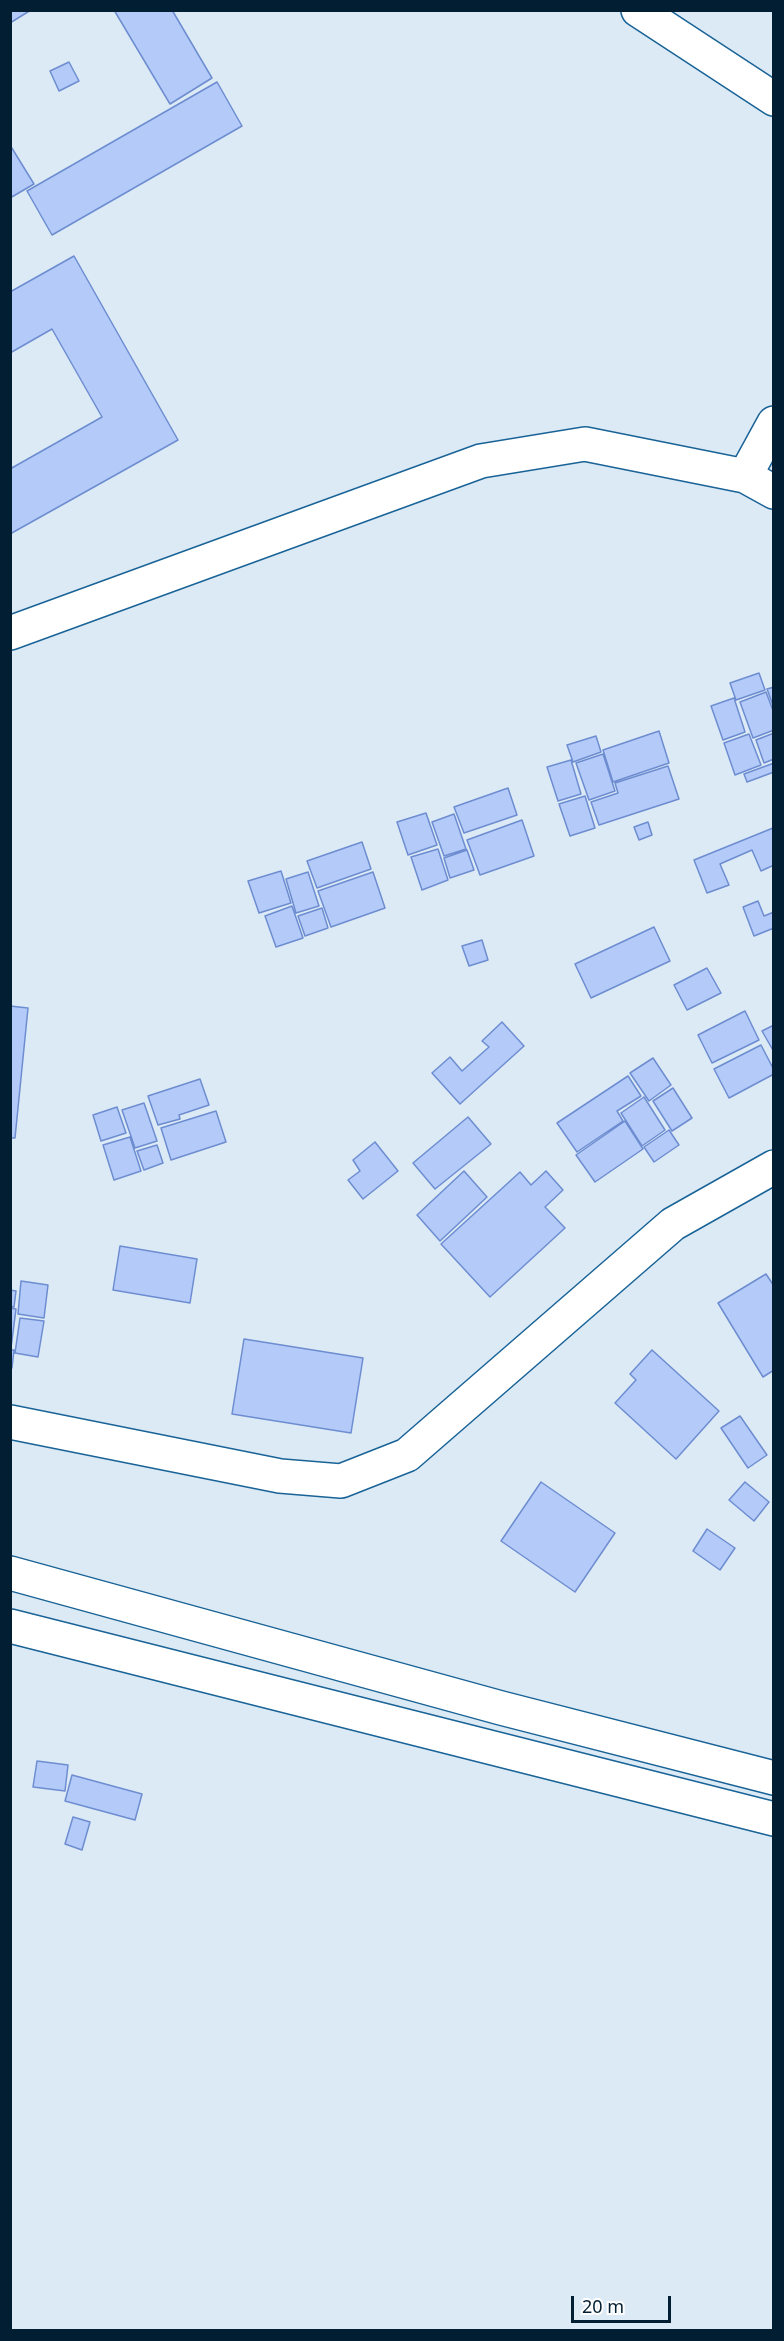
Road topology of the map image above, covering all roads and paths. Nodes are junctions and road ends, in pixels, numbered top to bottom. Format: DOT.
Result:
graph roads {
  1 [pos="643,12"];
  2 [pos="774,99"];
  3 [pos="774,423"];
  4 [pos="745,476"];
  5 [pos="774,492"];
  6 [pos="10,633"];
  7 [pos="774,1167"];
  8 [pos="10,1422"];
  9 [pos="10,1573"];
  10 [pos="10,1626"];
  11 [pos="774,1778"];
  12 [pos="774,1820"];
  1 -- 2 [label="street"];
  3 -- 4 [label="street"];
  4 -- 5 [label="street"];
  4 -- 6 [label="street"];
  7 -- 8 [label="street"];
  9 -- 11 [label="street"];
  10 -- 12 [label="street"];
}
